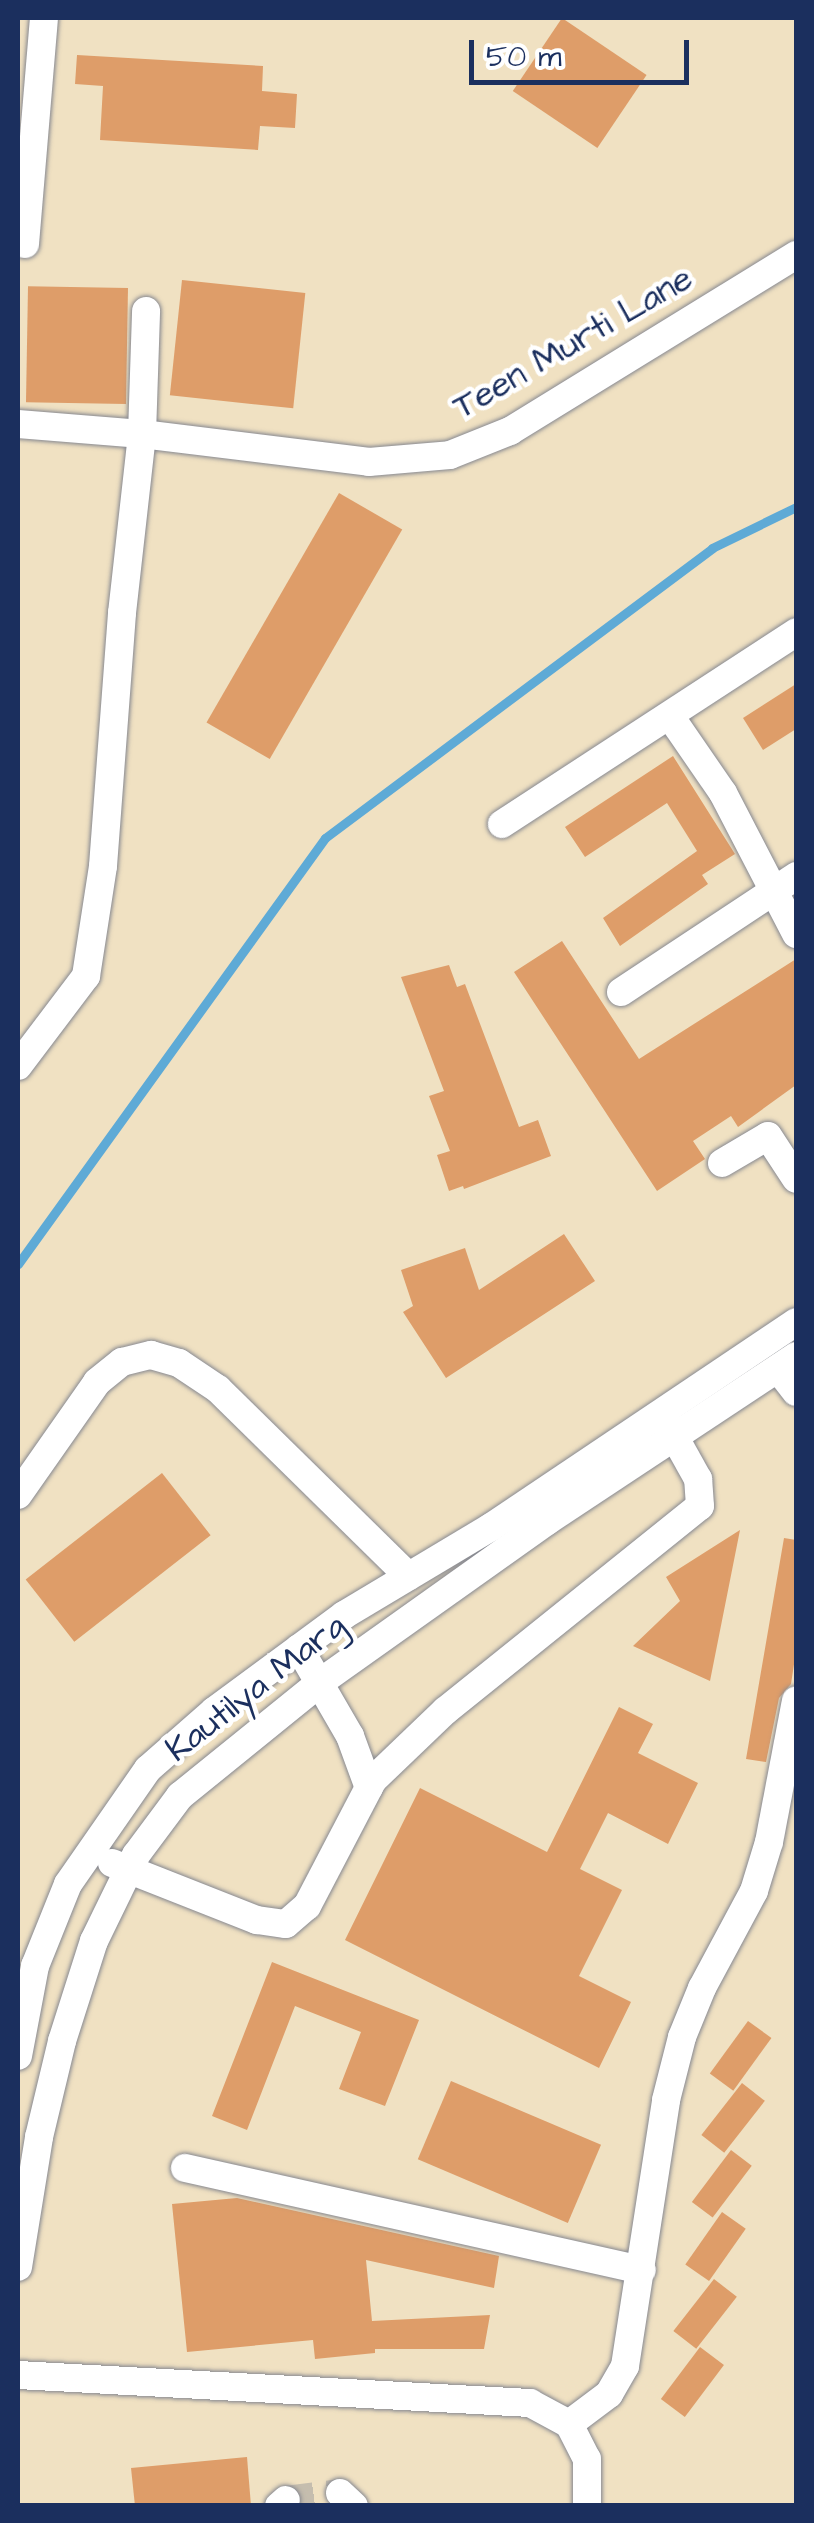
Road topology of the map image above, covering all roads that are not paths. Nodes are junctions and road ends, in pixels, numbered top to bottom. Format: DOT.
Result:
graph roads {
  1 [pos="44,18"];
  2 [pos="25,244"];
  3 [pos="796,255"];
  4 [pos="146,312"];
  5 [pos="18,424"];
  6 [pos="142,434"];
  7 [pos="796,632"];
  8 [pos="670,716"];
  9 [pos="502,824"];
  10 [pos="785,884"];
  11 [pos="796,934"];
  12 [pos="620,992"];
  13 [pos="18,1066"];
  14 [pos="722,1163"];
  15 [pos="796,1179"];
  16 [pos="796,1322"];
  17 [pos="787,1363"];
  18 [pos="796,1392"];
  19 [pos="668,1426"];
  20 [pos="18,1494"];
  21 [pos="408,1576"];
  22 [pos="300,1648"];
  23 [pos="322,1681"];
  24 [pos="796,1701"];
  25 [pos="369,1788"];
  26 [pos="86,1858"];
  27 [pos="130,1867"];
  28 [pos="18,2056"];
  29 [pos="186,2168"];
  30 [pos="18,2267"];
  31 [pos="642,2270"];
  32 [pos="18,2375"];
  33 [pos="569,2424"];
  34 [pos="586,2506"];
  1 -- 2 [label="street"];
  3 -- 6 [label="street, Teen Murti Lane"];
  4 -- 6 [label="street"];
  5 -- 6 [label="street, Teen Murti Lane"];
  6 -- 13 [label="street"];
  7 -- 8 [label="street"];
  8 -- 9 [label="street"];
  8 -- 10 [label="street"];
  10 -- 11 [label="street"];
  10 -- 12 [label="street"];
  14 -- 15 [label="street"];
  16 -- 19 [label="street, Kautilya Marg"];
  17 -- 18 [label="street"];
  17 -- 19 [label="street, Kautilya Marg"];
  19 -- 21 [label="street, Kautilya Marg"];
  19 -- 23 [label="street, Kautilya Marg"];
  19 -- 25 [label="street"];
  20 -- 21 [label="street"];
  21 -- 22 [label="street, Kautilya Marg"];
  22 -- 23 [label="street"];
  22 -- 26 [label="street, Kautilya Marg"];
  23 -- 25 [label="street"];
  23 -- 27 [label="street, Kautilya Marg"];
  24 -- 31 [label="street"];
  25 -- 27 [label="street"];
  26 -- 27 [label="street"];
  26 -- 28 [label="street, Kautilya Marg"];
  27 -- 30 [label="street, Kautilya Marg"];
  29 -- 31 [label="street"];
  31 -- 33 [label="street"];
  32 -- 33 [label="street"];
  33 -- 34 [label="street"];
}
